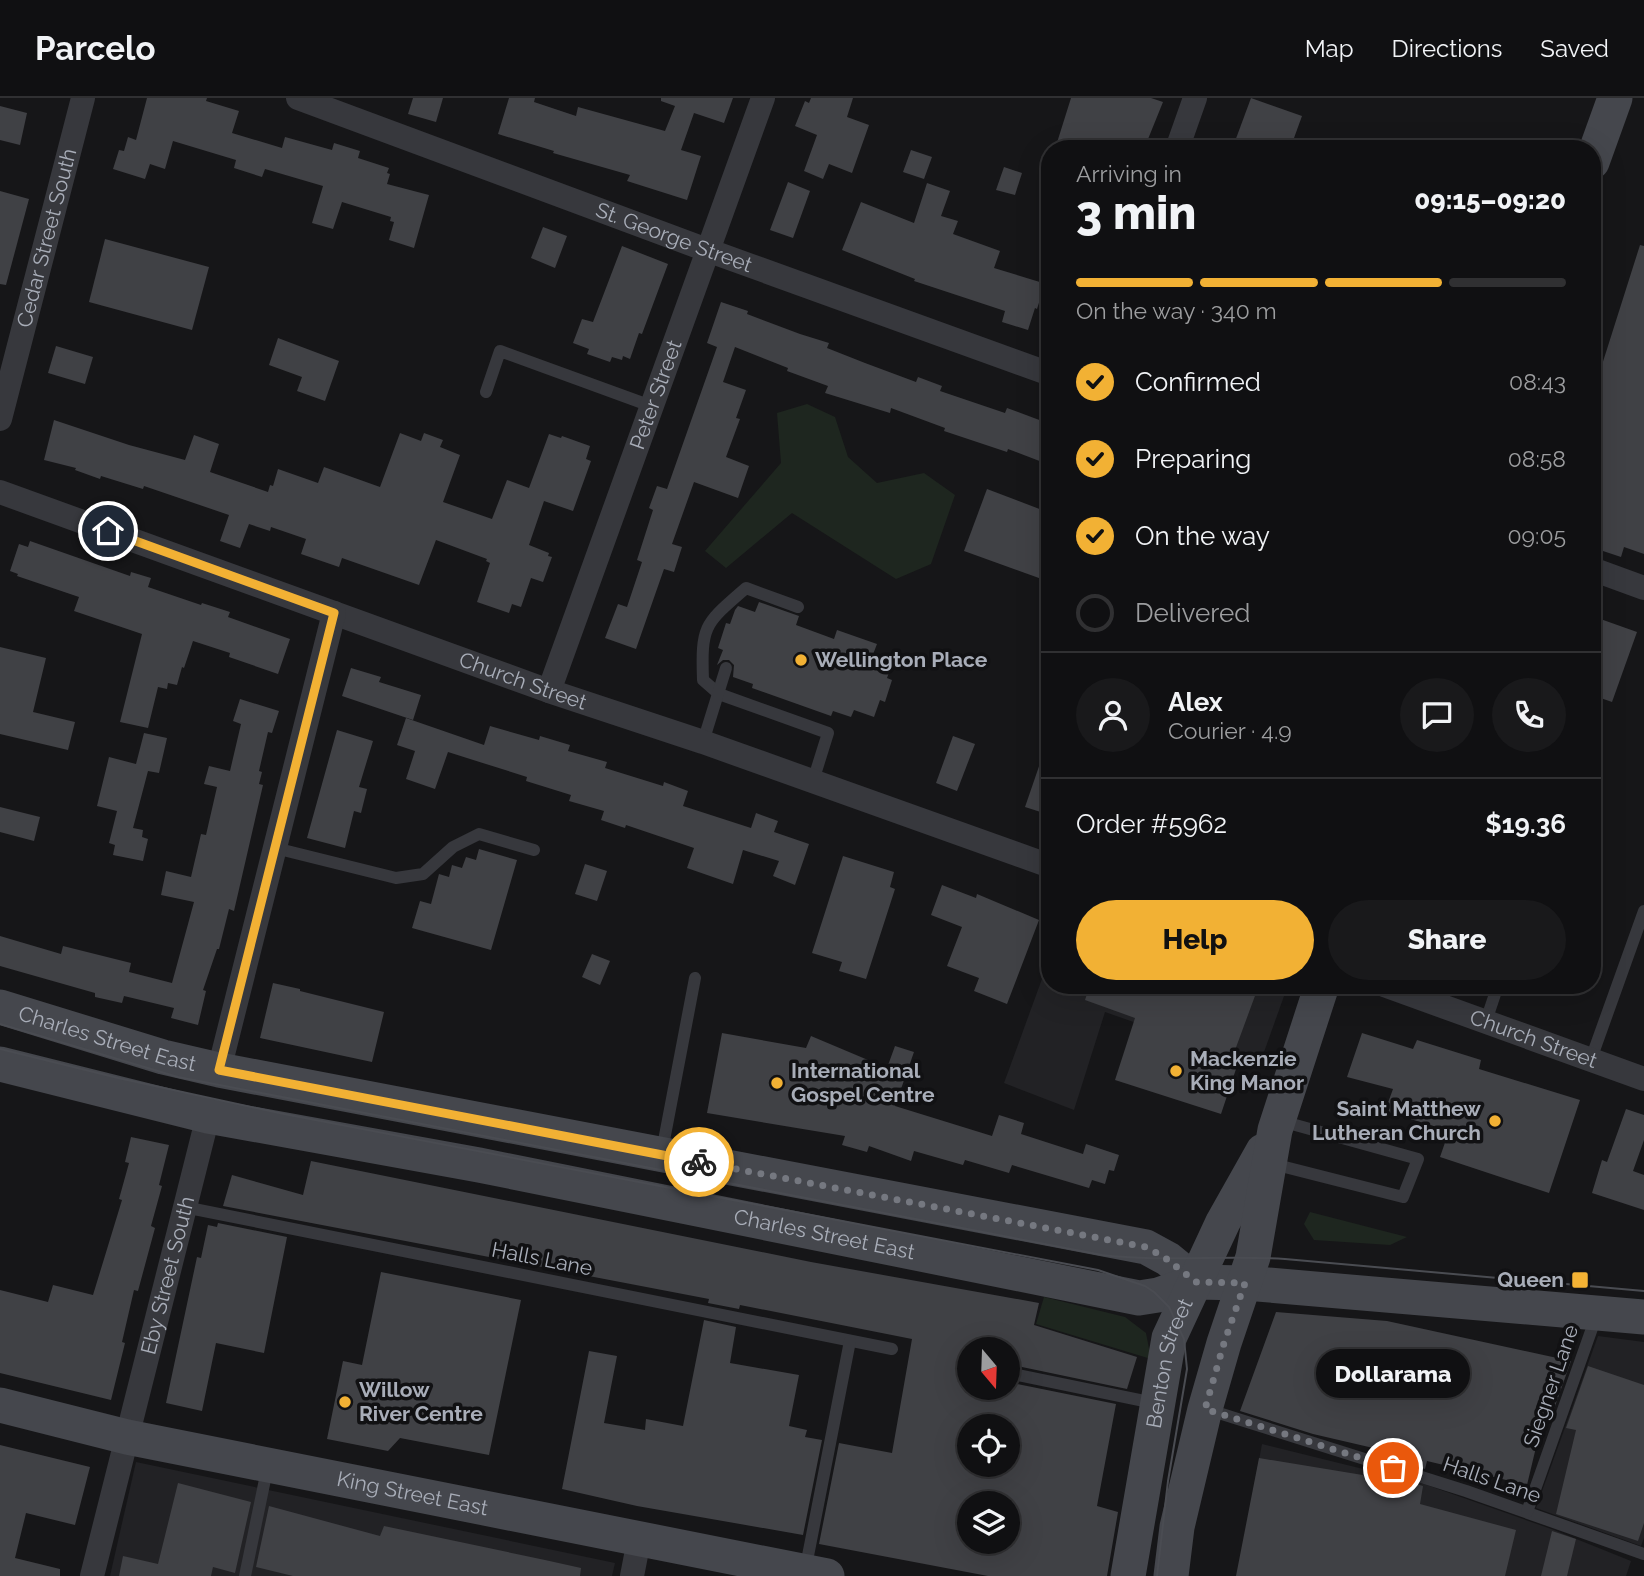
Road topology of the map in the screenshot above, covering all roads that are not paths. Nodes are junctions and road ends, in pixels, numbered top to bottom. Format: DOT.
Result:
graph roads {
  1 [pos="83,98"];
  2 [pos="298,98"];
  3 [pos="763,98"];
  4 [pos="1195,98"];
  5 [pos="1615,98"];
  6 [pos="1180,140"];
  7 [pos="1600,140"];
  8 [pos="707,250"];
  9 [pos="1041,371"];
  10 [pos="486,392"];
  11 [pos="651,406"];
  12 [pos="0,419"];
  13 [pos="0,492"];
  14 [pos="1601,572"];
  15 [pos="1644,588"];
  16 [pos="798,607"];
  17 [pos="334,613"];
  18 [pos="726,668"];
  19 [pos="550,691"];
  20 [pos="719,694"];
  21 [pos="703,742"];
  22 [pos="813,781"];
  23 [pos="275,848"];
  24 [pos="534,850"];
  25 [pos="1041,863"];
  26 [pos="1644,911"];
  27 [pos="695,978"];
  28 [pos="1319,994"];
  29 [pos="1421,994"];
  30 [pos="1496,994"];
  31 [pos="0,1007"];
  32 [pos="1486,1021"];
  33 [pos="1591,1059"];
  34 [pos="0,1063"];
  35 [pos="219,1070"];
  36 [pos="1644,1079"];
  37 [pos="208,1116"];
  38 [pos="1274,1138"];
  39 [pos="661,1155"];
  40 [pos="184,1208"];
  41 [pos="1196,1282"];
  42 [pos="1245,1283"];
  43 [pos="1139,1297"];
  44 [pos="1597,1312"];
  45 [pos="1644,1317"];
  46 [pos="1169,1338"];
  47 [pos="850,1341"];
  48 [pos="892,1349"];
  49 [pos="1020,1375"];
  50 [pos="1158,1404"];
  51 [pos="0,1405"];
  52 [pos="1205,1409"];
  53 [pos="127,1437"];
  54 [pos="268,1465"];
  55 [pos="1527,1511"];
  56 [pos="639,1540"];
  57 [pos="1644,1554"];
  58 [pos="816,1574"];
  59 [pos="92,1576"];
  60 [pos="245,1576"];
  61 [pos="632,1576"];
  62 [pos="1128,1576"];
  63 [pos="1171,1576"];
  1 -- 12 [label="street, Cedar Street South"];
  2 -- 8 [label="street, St. George Street"];
  3 -- 8 [label="street, Peter Street"];
  4 -- 6 [label="street"];
  5 -- 7 [label="main road"];
  8 -- 9 [label="street, St. George Street"];
  8 -- 11 [label="street, Peter Street"];
  10 -- 11 [label="lane"];
  11 -- 19 [label="street, Peter Street"];
  13 -- 17 [label="street, Church Street"];
  14 -- 15 [label="street"];
  16 -- 20 [label="lane"];
  17 -- 19 [label="street, Church Street"];
  17 -- 23 [label="street"];
  18 -- 20 [label="lane"];
  19 -- 21 [label="street, Church Street"];
  20 -- 21 [label="lane"];
  20 -- 22 [label="lane"];
  21 -- 22 [label="street, Church Street"];
  22 -- 25 [label="street, Church Street"];
  23 -- 24 [label="lane"];
  23 -- 35 [label="street"];
  26 -- 33 [label="lane"];
  27 -- 39 [label="lane"];
  28 -- 38 [label="main road, Benton Street"];
  29 -- 32 [label="street, Church Street"];
  30 -- 32 [label="lane"];
  31 -- 35 [label="main road, Charles Street East"];
  32 -- 33 [label="street, Church Street"];
  33 -- 36 [label="street, Church Street"];
  34 -- 37 [label="main road, Charles Street East"];
  35 -- 39 [label="main road, Charles Street East"];
  37 -- 40 [label="street, Eby Street South"];
  37 -- 43 [label="main road, Charles Street East"];
  38 -- 38 [label="lane"];
  38 -- 41 [label="main road, Benton Street"];
  38 -- 42 [label="main road, Benton Street"];
  39 -- 41 [label="main road, Charles Street East"];
  40 -- 47 [label="lane, Halls Lane"];
  40 -- 53 [label="street, Eby Street South"];
  41 -- 42 [label="main road, Charles Street East"];
  41 -- 43 [label="main road, Charles Street East"];
  41 -- 46 [label="main road, Benton Street"];
  42 -- 44 [label="main road, Charles Street East"];
  42 -- 52 [label="main road, Benton Street"];
  43 -- 46 [label="main road"];
  44 -- 45 [label="main road, Charles Street East"];
  44 -- 55 [label="lane, Siegner Lane"];
  46 -- 50 [label="main road, Benton Street"];
  47 -- 48 [label="lane, Halls Lane"];
  47 -- 58 [label="lane"];
  49 -- 50 [label="lane"];
  50 -- 62 [label="main road, Benton Street"];
  51 -- 53 [label="main road, King Street East"];
  52 -- 55 [label="lane, Halls Lane"];
  52 -- 63 [label="main road, Benton Street"];
  53 -- 54 [label="main road, King Street East"];
  53 -- 59 [label="street, Eby Street South"];
  54 -- 56 [label="main road, King Street East"];
  54 -- 60 [label="lane"];
  55 -- 57 [label="lane, Halls Lane"];
  56 -- 58 [label="main road, King Street East"];
  56 -- 61 [label="street"];
}
